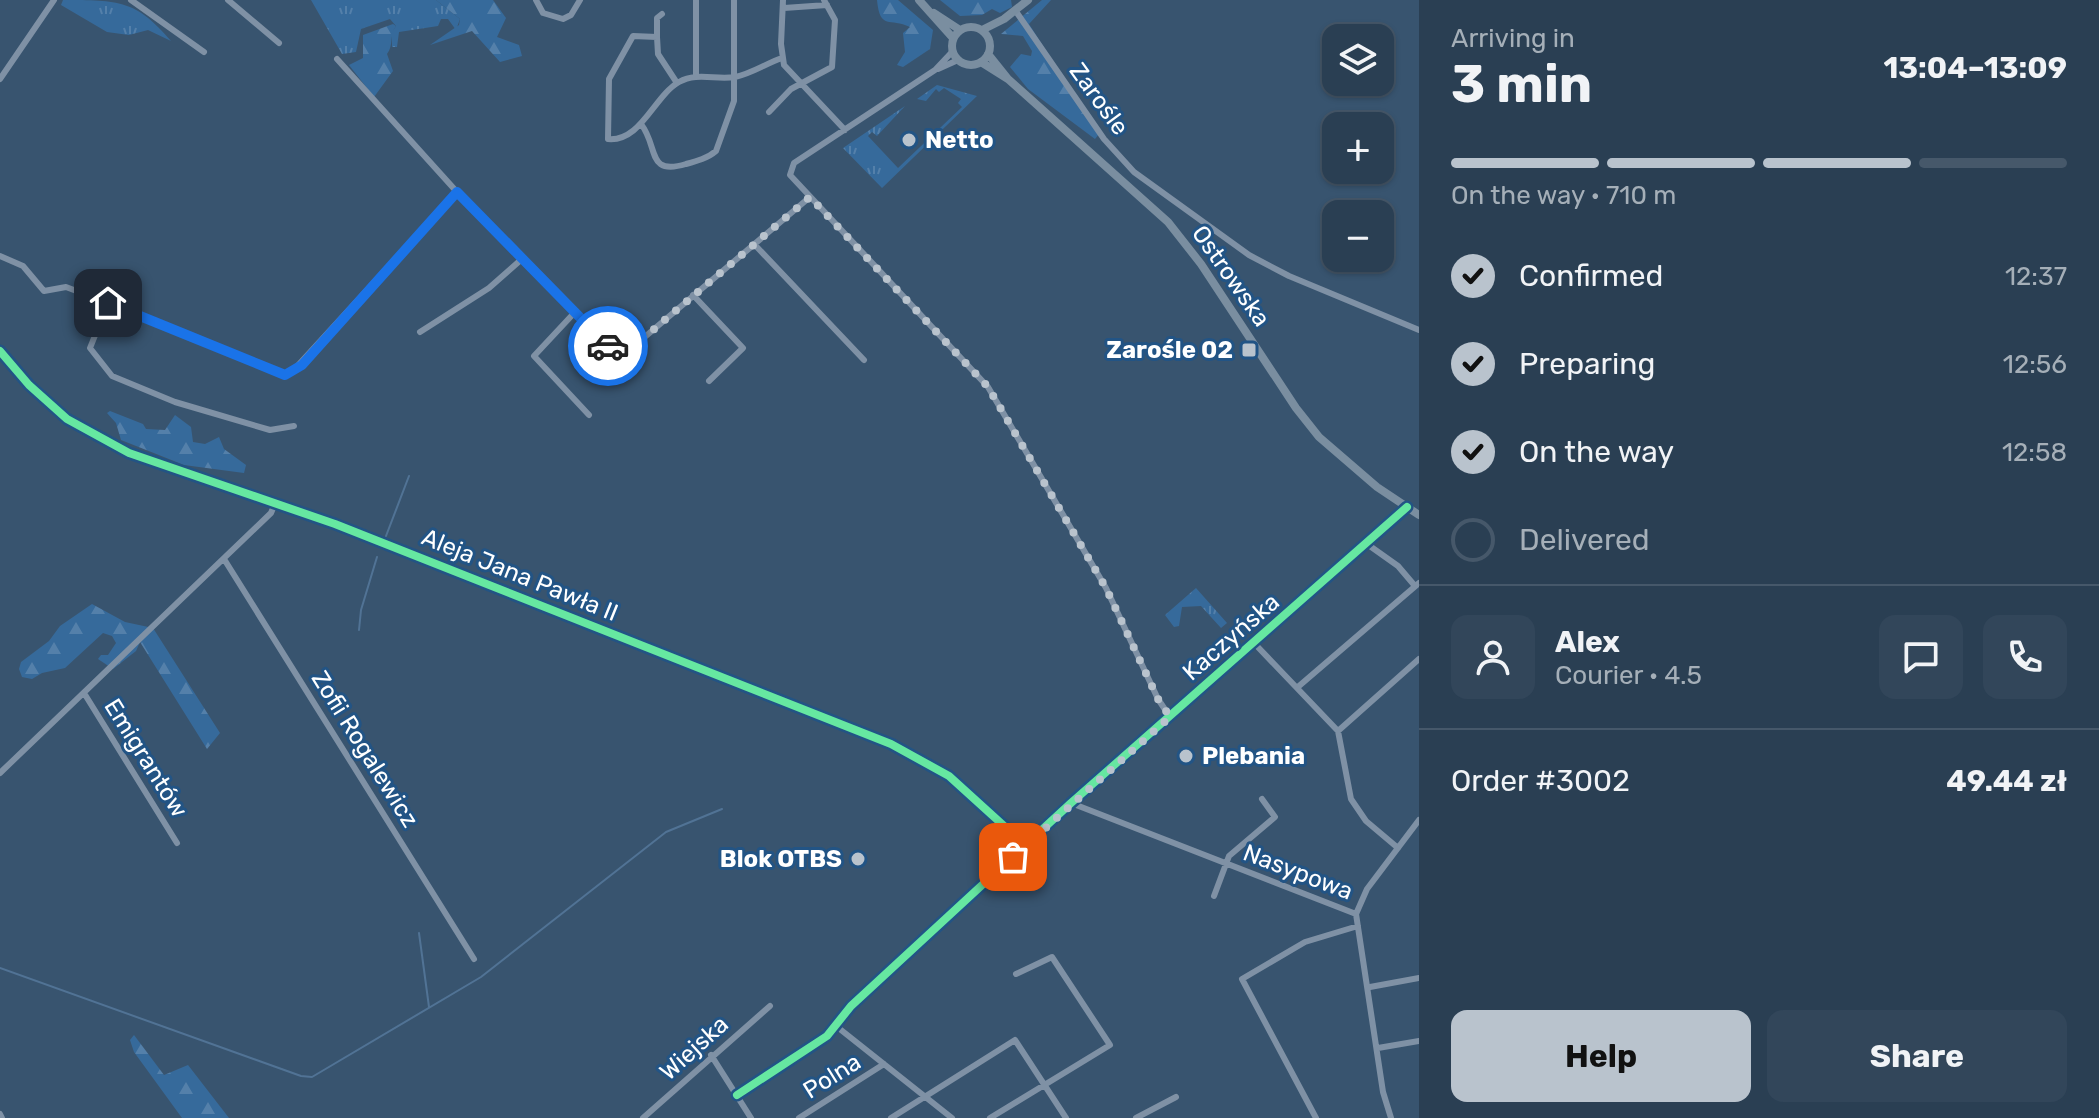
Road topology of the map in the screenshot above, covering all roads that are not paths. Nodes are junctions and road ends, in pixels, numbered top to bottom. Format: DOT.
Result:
graph roads {
  1 [pos="54,0"];
  2 [pos="131,0"];
  3 [pos="228,0"];
  4 [pos="536,0"];
  5 [pos="580,0"];
  6 [pos="696,0"];
  7 [pos="734,0"];
  8 [pos="783,0"];
  9 [pos="919,0"];
  10 [pos="1028,0"];
  11 [pos="140,2"];
  12 [pos="826,3"];
  13 [pos="784,8"];
  14 [pos="1015,10"];
  15 [pos="933,13"];
  16 [pos="662,14"];
  17 [pos="960,30"];
  18 [pos="985,34"];
  19 [pos="657,37"];
  20 [pos="953,38"];
  21 [pos="279,43"];
  22 [pos="204,52"];
  23 [pos="988,54"];
  24 [pos="955,56"];
  25 [pos="782,58"];
  26 [pos="337,59"];
  27 [pos="981,62"];
  28 [pos="696,76"];
  29 [pos="734,77"];
  30 [pos="0,79"];
  31 [pos="1008,79"];
  32 [pos="677,83"];
  33 [pos="800,84"];
  34 [pos="769,112"];
  35 [pos="641,124"];
  36 [pos="845,130"];
  37 [pos="457,192"];
  38 [pos="1167,196"];
  39 [pos="810,197"];
  40 [pos="1155,210"];
  41 [pos="754,244"];
  42 [pos="0,256"];
  43 [pos="523,258"];
  44 [pos="693,295"];
  45 [pos="108,303"];
  46 [pos="576,311"];
  47 [pos="1419,330"];
  48 [pos="420,332"];
  49 [pos="0,351"];
  50 [pos="864,360"];
  51 [pos="709,381"];
  52 [pos="589,415"];
  53 [pos="294,426"];
  54 [pos="276,501"];
  55 [pos="1407,507"];
  56 [pos="1419,515"];
  57 [pos="1367,544"];
  58 [pos="224,559"];
  59 [pos="1417,584"];
  60 [pos="1254,643"];
  61 [pos="1419,659"];
  62 [pos="1299,686"];
  63 [pos="84,693"];
  64 [pos="1170,717"];
  65 [pos="1338,731"];
  66 [pos="0,773"];
  67 [pos="1262,799"];
  68 [pos="1071,803"];
  69 [pos="1419,820"];
  70 [pos="177,843"];
  71 [pos="1025,845"];
  72 [pos="1398,848"];
  73 [pos="1226,863"];
  74 [pos="1214,896"];
  75 [pos="1356,914"];
  76 [pos="1358,926"];
  77 [pos="474,959"];
  78 [pos="1016,974"];
  79 [pos="1419,978"];
  80 [pos="1370,987"];
  81 [pos="770,1006"];
  82 [pos="836,1026"];
  83 [pos="1419,1041"];
  84 [pos="1378,1048"];
  85 [pos="711,1055"];
  86 [pos="884,1064"];
  87 [pos="1044,1084"];
  88 [pos="737,1095"];
  89 [pos="925,1097"];
  90 [pos="1176,1097"];
  91 [pos="643,1118"];
  92 [pos="751,1118"];
  93 [pos="799,1118"];
  94 [pos="891,1118"];
  95 [pos="952,1118"];
  96 [pos="990,1118"];
  97 [pos="1066,1118"];
  98 [pos="1136,1118"];
  99 [pos="1316,1118"];
  100 [pos="1391,1118"];
  1 -- 30 [label="street"];
  2 -- 11 [label="street"];
  3 -- 21 [label="street"];
  4 -- 5 [label="street"];
  6 -- 28 [label="street"];
  7 -- 29 [label="street"];
  8 -- 13 [label="street"];
  9 -- 15 [label="street"];
  10 -- 14 [label="street"];
  11 -- 22 [label="street"];
  12 -- 13 [label="street"];
  12 -- 33 [label="street"];
  13 -- 25 [label="street"];
  14 -- 18 [label="street"];
  14 -- 38 [label="street, Zarośle"];
  15 -- 17 [label="street"];
  15 -- 20 [label="street"];
  16 -- 19 [label="street"];
  17 -- 18 [label="street"];
  17 -- 20 [label="street"];
  18 -- 23 [label="street"];
  19 -- 32 [label="street"];
  19 -- 35 [label="street"];
  20 -- 24 [label="street"];
  23 -- 27 [label="street"];
  23 -- 31 [label="street, Ostrowska"];
  24 -- 27 [label="street"];
  24 -- 36 [label="street"];
  25 -- 29 [label="street"];
  25 -- 33 [label="street"];
  26 -- 37 [label="street"];
  27 -- 31 [label="street, Ostrowska"];
  28 -- 29 [label="street"];
  28 -- 32 [label="street"];
  29 -- 35 [label="street"];
  31 -- 40 [label="street, Ostrowska"];
  32 -- 35 [label="street"];
  33 -- 34 [label="street"];
  33 -- 36 [label="street"];
  36 -- 39 [label="street"];
  37 -- 43 [label="street"];
  37 -- 45 [label="street"];
  38 -- 40 [label="street"];
  38 -- 47 [label="street, Zarośle"];
  39 -- 41 [label="street"];
  39 -- 64 [label="street"];
  40 -- 55 [label="street, Ostrowska"];
  41 -- 44 [label="street"];
  41 -- 50 [label="street"];
  42 -- 45 [label="street"];
  43 -- 46 [label="street"];
  43 -- 48 [label="street"];
  44 -- 46 [label="street"];
  44 -- 51 [label="street"];
  45 -- 53 [label="street"];
  46 -- 52 [label="street"];
  49 -- 54 [label="street, Aleja Jana Pawła II"];
  54 -- 58 [label="street"];
  54 -- 71 [label="street, Aleja Jana Pawła II"];
  55 -- 56 [label="street, Ostrowska"];
  55 -- 57 [label="street, Kaczyńska"];
  57 -- 59 [label="street"];
  57 -- 60 [label="street, Kaczyńska"];
  58 -- 63 [label="street"];
  58 -- 77 [label="street, Zofii Rogalewicz"];
  59 -- 62 [label="street"];
  60 -- 62 [label="street"];
  60 -- 64 [label="street, Kaczyńska"];
  61 -- 65 [label="street"];
  62 -- 65 [label="street"];
  63 -- 66 [label="street"];
  63 -- 70 [label="street, Emigrantów"];
  64 -- 68 [label="street, Kaczyńska"];
  65 -- 72 [label="street"];
  67 -- 73 [label="street"];
  68 -- 71 [label="street, Kaczyńska"];
  68 -- 73 [label="street, Nasypowa"];
  69 -- 72 [label="street"];
  71 -- 82 [label="street, Kaczyńska"];
  72 -- 75 [label="street"];
  73 -- 74 [label="street, Nasypowa"];
  73 -- 75 [label="street, Nasypowa"];
  75 -- 76 [label="street"];
  76 -- 80 [label="street"];
  76 -- 99 [label="street"];
  78 -- 87 [label="street"];
  79 -- 80 [label="street"];
  80 -- 84 [label="street"];
  81 -- 85 [label="street, Wiejska"];
  82 -- 86 [label="street"];
  82 -- 88 [label="street, Kaczyńska"];
  83 -- 84 [label="street"];
  84 -- 100 [label="street"];
  85 -- 88 [label="street"];
  85 -- 91 [label="street, Wiejska"];
  86 -- 89 [label="street"];
  86 -- 93 [label="street, Polna"];
  87 -- 89 [label="street"];
  87 -- 96 [label="street"];
  87 -- 97 [label="street"];
  88 -- 92 [label="street"];
  89 -- 94 [label="street"];
  89 -- 95 [label="street"];
  90 -- 98 [label="street"];
}
